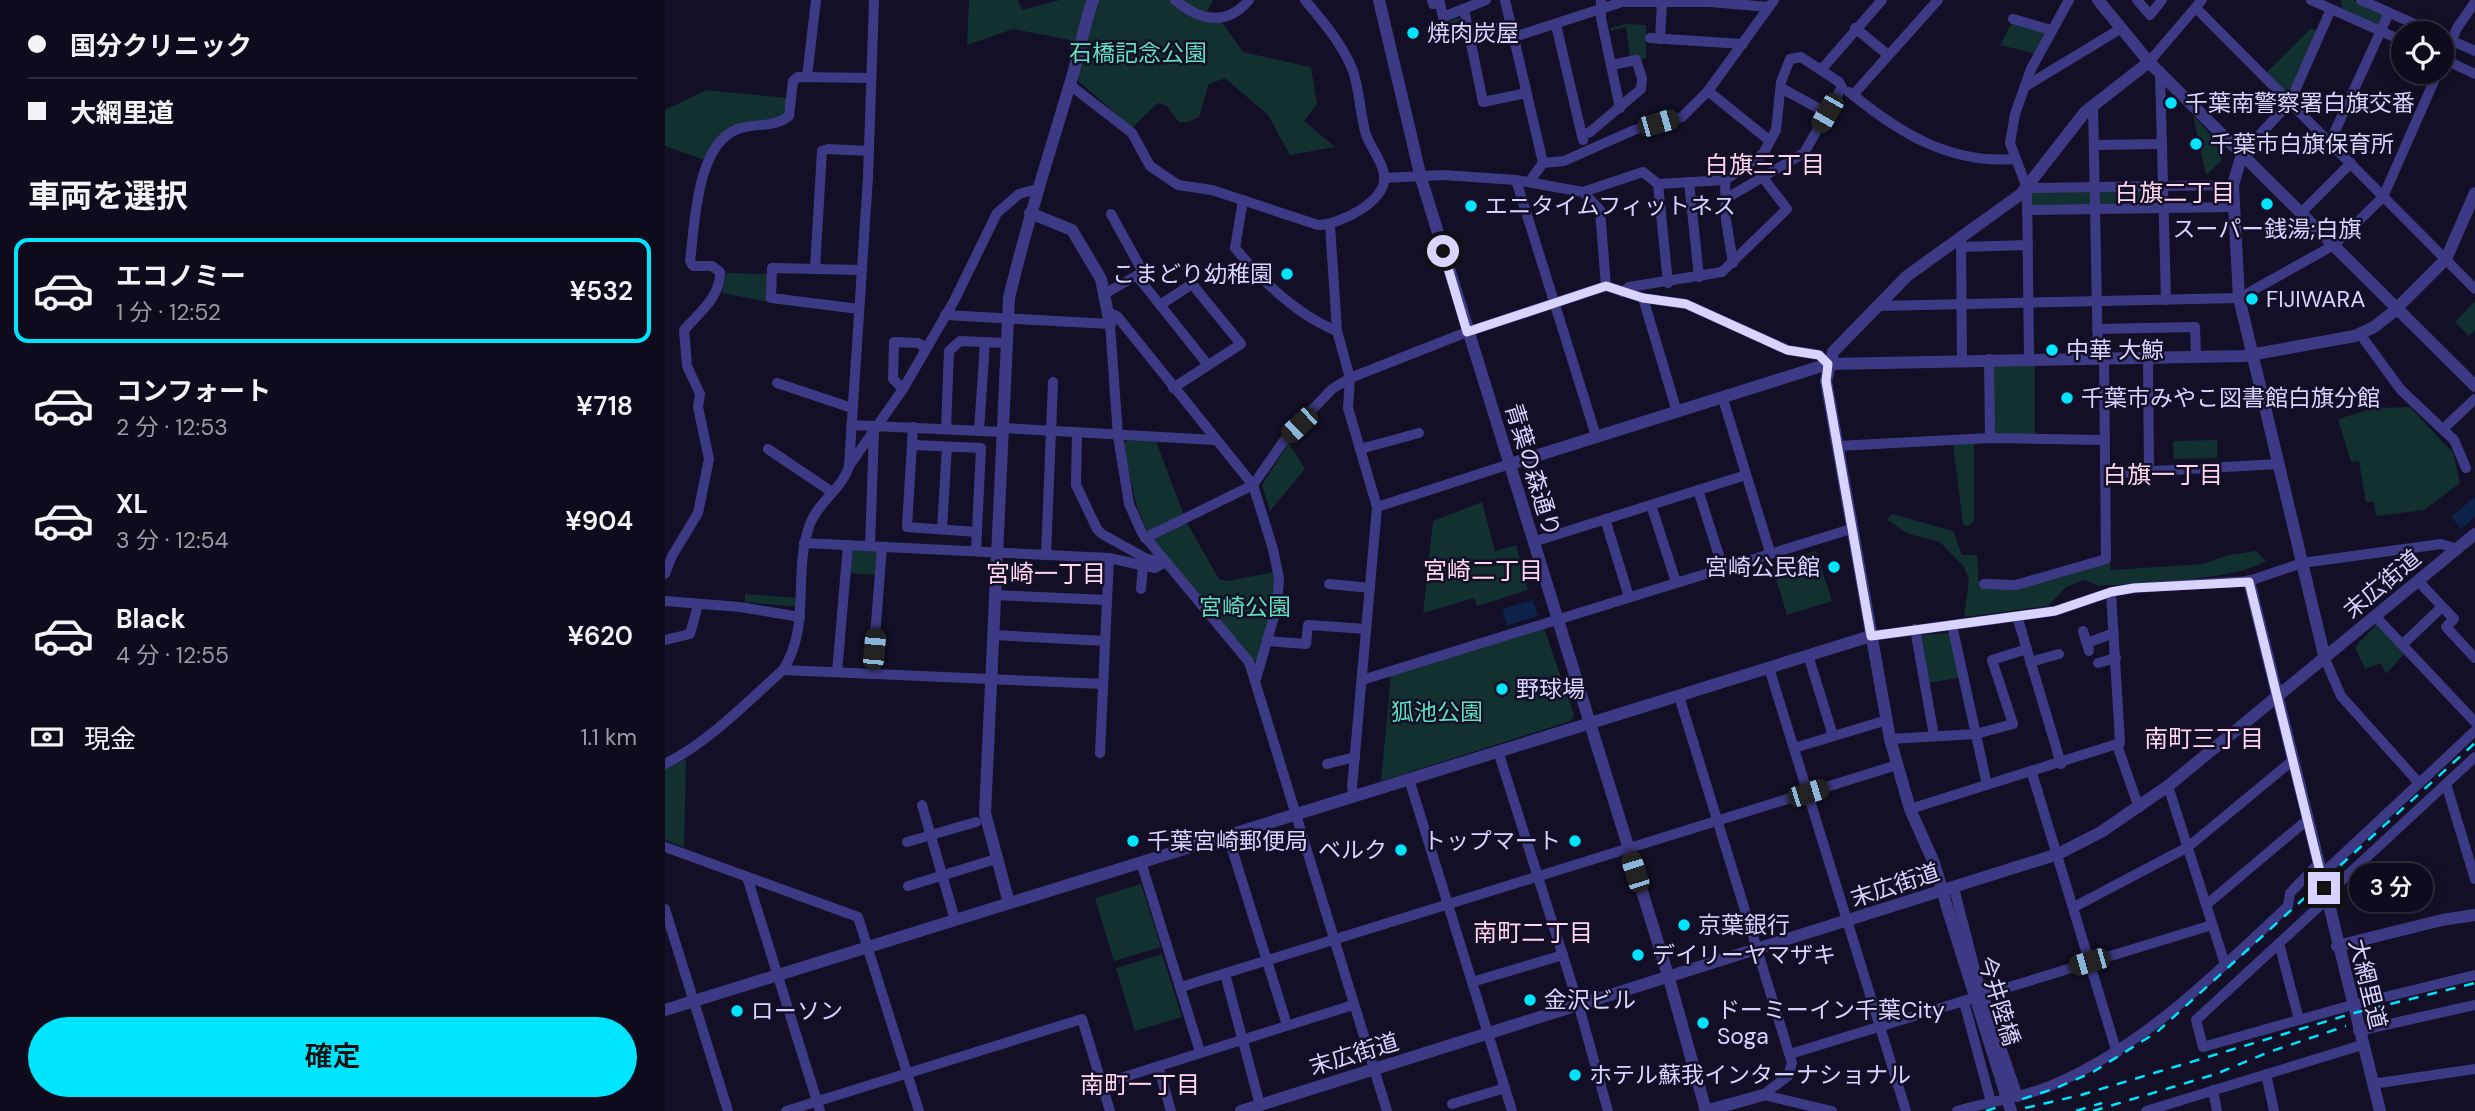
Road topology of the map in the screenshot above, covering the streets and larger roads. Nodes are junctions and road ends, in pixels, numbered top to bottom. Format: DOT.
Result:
graph roads {
  1 [pos="816,0"];
  2 [pos="874,0"];
  3 [pos="1093,0"];
  4 [pos="1175,0"];
  5 [pos="1249,0"];
  6 [pos="1305,0"];
  7 [pos="1379,0"];
  8 [pos="1432,0"];
  9 [pos="1486,0"];
  10 [pos="1505,0"];
  11 [pos="1882,0"];
  12 [pos="1938,0"];
  13 [pos="2069,0"];
  14 [pos="2098,0"];
  15 [pos="2137,0"];
  16 [pos="2162,0"];
  17 [pos="2311,0"];
  18 [pos="2361,0"];
  19 [pos="1662,1"];
  20 [pos="1711,1"];
  21 [pos="2475,2"];
  22 [pos="1601,4"];
  23 [pos="1772,4"];
  24 [pos="2199,4"];
  25 [pos="1464,9"];
  26 [pos="2332,9"];
  27 [pos="2389,13"];
  28 [pos="2013,19"];
  29 [pos="2407,21"];
  30 [pos="1511,24"];
  31 [pos="1556,25"];
  32 [pos="1856,28"];
  33 [pos="2120,29"];
  34 [pos="2051,30"];
  35 [pos="2380,32"];
  36 [pos="1469,34"];
  37 [pos="2391,36"];
  38 [pos="1514,37"];
  39 [pos="2454,38"];
  40 [pos="2454,42"];
  41 [pos="1743,44"];
  42 [pos="2475,51"];
  43 [pos="1887,54"];
  44 [pos="2149,62"];
  45 [pos="1611,65"];
  46 [pos="2454,65"];
  47 [pos="1821,69"];
  48 [pos="2160,71"];
  49 [pos="2475,74"];
  50 [pos="807,77"];
  51 [pos="871,78"];
  52 [pos="2433,84"];
  53 [pos="1070,85"];
  54 [pos="2026,86"];
  55 [pos="1842,87"];
  56 [pos="1780,88"];
  57 [pos="1708,92"];
  58 [pos="1527,93"];
  59 [pos="1853,95"];
  60 [pos="2290,102"];
  61 [pos="2093,105"];
  62 [pos="1620,108"];
  63 [pos="1827,113"];
  64 [pos="1582,135"];
  65 [pos="1770,141"];
  66 [pos="2330,142"];
  67 [pos="2162,144"];
  68 [pos="2094,145"];
  69 [pos="869,151"];
  70 [pos="1585,151"];
  71 [pos="2242,154"];
  72 [pos="2015,159"];
  73 [pos="1543,163"];
  74 [pos="2351,163"];
  75 [pos="1384,178"];
  76 [pos="1421,178"];
  77 [pos="1763,179"];
  78 [pos="1516,180"];
  79 [pos="1725,180"];
  80 [pos="1529,182"];
  81 [pos="1689,183"];
  82 [pos="1658,184"];
  83 [pos="2163,184"];
  84 [pos="2233,184"];
  85 [pos="2094,185"];
  86 [pos="2027,188"];
  87 [pos="1037,189"];
  88 [pos="1583,192"];
  89 [pos="2475,193"];
  90 [pos="2383,197"];
  91 [pos="1727,198"];
  92 [pos="1243,200"];
  93 [pos="2233,207"];
  94 [pos="2163,209"];
  95 [pos="2027,210"];
  96 [pos="2095,211"];
  97 [pos="2302,212"];
  98 [pos="1030,213"];
  99 [pos="1111,214"];
  100 [pos="1330,225"];
  101 [pos="1961,242"];
  102 [pos="2028,245"];
  103 [pos="2334,245"];
  104 [pos="2446,259"];
  105 [pos="1733,262"];
  106 [pos="815,268"];
  107 [pos="861,270"];
  108 [pos="1137,276"];
  109 [pos="1699,277"];
  110 [pos="1668,283"];
  111 [pos="1606,286"];
  112 [pos="2475,289"];
  113 [pos="1622,292"];
  114 [pos="1106,293"];
  115 [pos="1643,298"];
  116 [pos="2239,298"];
  117 [pos="2166,300"];
  118 [pos="2097,302"];
  119 [pos="2029,303"];
  120 [pos="1961,304"];
  121 [pos="1160,305"];
  122 [pos="1554,306"];
  123 [pos="1878,306"];
  124 [pos="2397,307"];
  125 [pos="859,309"];
  126 [pos="946,315"];
  127 [pos="1007,319"];
  128 [pos="1109,319"];
  129 [pos="2097,329"];
  130 [pos="1337,331"];
  131 [pos="1467,332"];
  132 [pos="2360,334"];
  133 [pos="985,342"];
  134 [pos="1006,343"];
  135 [pos="926,348"];
  136 [pos="2252,355"];
  137 [pos="2196,356"];
  138 [pos="2029,358"];
  139 [pos="2101,358"];
  140 [pos="2148,358"];
  141 [pos="1989,359"];
  142 [pos="1962,360"];
  143 [pos="1828,364"];
  144 [pos="1208,365"];
  145 [pos="1350,378"];
  146 [pos="1053,382"];
  147 [pos="777,383"];
  148 [pos="2475,386"];
  149 [pos="1173,388"];
  150 [pos="903,389"];
  151 [pos="1723,399"];
  152 [pos="2475,399"];
  153 [pos="852,408"];
  154 [pos="1677,412"];
  155 [pos="851,425"];
  156 [pos="913,427"];
  157 [pos="875,428"];
  158 [pos="946,429"];
  159 [pos="2443,429"];
  160 [pos="979,430"];
  161 [pos="1003,430"];
  162 [pos="1052,431"];
  163 [pos="1077,433"];
  164 [pos="1419,433"];
  165 [pos="1118,436"];
  166 [pos="1596,436"];
  167 [pos="1990,438"];
  168 [pos="1214,440"];
  169 [pos="2105,440"];
  170 [pos="913,445"];
  171 [pos="1837,446"];
  172 [pos="947,447"];
  173 [pos="768,449"];
  174 [pos="1360,449"];
  175 [pos="1510,464"];
  176 [pos="2278,464"];
  177 [pos="849,466"];
  178 [pos="2466,468"];
  179 [pos="2149,471"];
  180 [pos="2119,473"];
  181 [pos="1746,475"];
  182 [pos="1253,485"];
  183 [pos="1698,490"];
  184 [pos="832,492"];
  185 [pos="1651,505"];
  186 [pos="1377,507"];
  187 [pos="1605,519"];
  188 [pos="1851,528"];
  189 [pos="942,529"];
  190 [pos="977,532"];
  191 [pos="1145,538"];
  192 [pos="1533,542"];
  193 [pos="804,543"];
  194 [pos="2469,543"];
  195 [pos="848,545"];
  196 [pos="870,546"];
  197 [pos="882,547"];
  198 [pos="976,551"];
  199 [pos="1770,552"];
  200 [pos="997,553"];
  201 [pos="1046,555"];
  202 [pos="1109,558"];
  203 [pos="1165,562"];
  204 [pos="2302,563"];
  205 [pos="1143,566"];
  206 [pos="1723,568"];
  207 [pos="665,574"];
  208 [pos="2418,581"];
  209 [pos="1676,582"];
  210 [pos="2249,582"];
  211 [pos="1329,584"];
  212 [pos="1984,584"];
  213 [pos="1370,588"];
  214 [pos="1141,589"];
  215 [pos="2111,592"];
  216 [pos="994,595"];
  217 [pos="1629,597"];
  218 [pos="1107,600"];
  219 [pos="665,601"];
  220 [pos="698,605"];
  221 [pos="2442,607"];
  222 [pos="2017,616"];
  223 [pos="800,617"];
  224 [pos="2376,617"];
  225 [pos="1556,620"];
  226 [pos="1952,625"];
  227 [pos="1366,629"];
  228 [pos="1915,629"];
  229 [pos="2083,631"];
  230 [pos="2114,633"];
  231 [pos="993,635"];
  232 [pos="1871,636"];
  233 [pos="665,640"];
  234 [pos="1105,641"];
  235 [pos="1267,641"];
  236 [pos="2403,644"];
  237 [pos="2027,649"];
  238 [pos="2059,654"];
  239 [pos="1808,655"];
  240 [pos="2116,658"];
  241 [pos="2475,658"];
  242 [pos="2325,659"];
  243 [pos="2030,662"];
  244 [pos="2098,663"];
  245 [pos="1769,668"];
  246 [pos="783,670"];
  247 [pos="837,672"];
  248 [pos="872,674"];
  249 [pos="991,679"];
  250 [pos="1256,680"];
  251 [pos="1362,680"];
  252 [pos="1103,684"];
  253 [pos="1679,696"];
  254 [pos="2279,697"];
  255 [pos="1887,720"];
  256 [pos="2475,722"];
  257 [pos="1589,723"];
  258 [pos="2475,731"];
  259 [pos="1976,734"];
  260 [pos="1833,736"];
  261 [pos="1934,736"];
  262 [pos="1890,739"];
  263 [pos="2117,745"];
  264 [pos="1794,747"];
  265 [pos="1498,751"];
  266 [pos="1100,753"];
  267 [pos="1355,757"];
  268 [pos="2475,757"];
  269 [pos="2292,761"];
  270 [pos="665,764"];
  271 [pos="1327,764"];
  272 [pos="2061,764"];
  273 [pos="1897,765"];
  274 [pos="2032,773"];
  275 [pos="1409,779"];
  276 [pos="2419,783"];
  277 [pos="2446,784"];
  278 [pos="1987,785"];
  279 [pos="2168,786"];
  280 [pos="1808,793"];
  281 [pos="1354,796"];
  282 [pos="922,805"];
  283 [pos="2139,808"];
  284 [pos="1910,809"];
  285 [pos="1295,815"];
  286 [pos="2307,820"];
  287 [pos="1717,821"];
  288 [pos="976,822"];
  289 [pos="930,836"];
  290 [pos="1228,836"];
  291 [pos="907,842"];
  292 [pos="665,847"];
  293 [pos="2188,847"];
  294 [pos="1628,849"];
  295 [pos="2058,855"];
  296 [pos="996,859"];
  297 [pos="1141,862"];
  298 [pos="2320,869"];
  299 [pos="942,876"];
  300 [pos="1539,876"];
  301 [pos="747,877"];
  302 [pos="2475,879"];
  303 [pos="908,886"];
  304 [pos="1948,895"];
  305 [pos="2326,897"];
  306 [pos="1009,903"];
  307 [pos="1447,905"];
  308 [pos="2206,905"];
  309 [pos="2074,907"];
  310 [pos="665,909"];
  311 [pos="2475,915"];
  312 [pos="955,920"];
  313 [pos="1848,922"];
  314 [pos="2212,925"];
  315 [pos="1333,940"];
  316 [pos="2279,943"];
  317 [pos="2337,946"];
  318 [pos="867,947"];
  319 [pos="1758,949"];
  320 [pos="1563,955"];
  321 [pos="1267,960"];
  322 [pos="2089,962"];
  323 [pos="2225,964"];
  324 [pos="1224,974"];
  325 [pos="779,975"];
  326 [pos="1668,975"];
  327 [pos="2475,975"];
  328 [pos="1472,982"];
  329 [pos="1181,987"];
  330 [pos="1983,995"];
  331 [pos="694,1002"];
  332 [pos="1963,1002"];
  333 [pos="1578,1003"];
  334 [pos="2352,1004"];
  335 [pos="1353,1005"];
  336 [pos="2475,1006"];
  337 [pos="665,1010"];
  338 [pos="2299,1020"];
  339 [pos="1287,1025"];
  340 [pos="1881,1027"];
  341 [pos="2358,1031"];
  342 [pos="1488,1034"];
  343 [pos="1243,1040"];
  344 [pos="2362,1045"];
  345 [pos="1200,1052"];
  346 [pos="2117,1053"];
  347 [pos="1790,1054"];
  348 [pos="1158,1066"];
  349 [pos="1373,1069"];
  350 [pos="2475,1069"];
  351 [pos="907,1072"];
  352 [pos="2266,1074"];
  353 [pos="1102,1084"];
  354 [pos="2372,1084"];
  355 [pos="1505,1088"];
  356 [pos="2213,1090"];
  357 [pos="1763,1095"];
  358 [pos="2018,1097"];
  359 [pos="1991,1102"];
  360 [pos="1452,1104"];
  361 [pos="1260,1105"];
  362 [pos="819,1106"];
  363 [pos="2162,1109"];
  364 [pos="728,1111"];
  365 [pos="786,1111"];
  366 [pos="919,1111"];
  367 [pos="1110,1111"];
  368 [pos="1171,1111"];
  369 [pos="1241,1111"];
  370 [pos="1387,1111"];
  371 [pos="1511,1111"];
  372 [pos="1608,1111"];
  373 [pos="1705,1111"];
  374 [pos="1832,1111"];
  375 [pos="1906,1111"];
  376 [pos="1957,1111"];
  377 [pos="2011,1111"];
  378 [pos="2146,1111"];
  379 [pos="2217,1111"];
  380 [pos="2274,1111"];
  381 [pos="2380,1111"];
  1 -- 50 [label="street"];
  2 -- 51 [label="street"];
  3 -- 53 [label="street"];
  4 -- 5 [label="street"];
  6 -- 75 [label="street"];
  7 -- 76 [label="street, 青葉の森通り"];
  8 -- 25 [label="street"];
  9 -- 25 [label="street"];
  10 -- 30 [label="street"];
  11 -- 32 [label="street"];
  12 -- 43 [label="street"];
  13 -- 34 [label="street"];
  14 -- 33 [label="street"];
  15 -- 16 [label="street"];
  17 -- 26 [label="street"];
  18 -- 27 [label="street"];
  19 -- 20 [label="street"];
  19 -- 22 [label="street"];
  19 -- 41 [label="street"];
  20 -- 23 [label="street"];
  21 -- 39 [label="street"];
  22 -- 31 [label="street"];
  22 -- 45 [label="street"];
  23 -- 41 [label="street"];
  24 -- 44 [label="street"];
  24 -- 60 [label="street"];
  25 -- 36 [label="street"];
  26 -- 35 [label="street"];
  26 -- 60 [label="street"];
  27 -- 29 [label="street"];
  27 -- 35 [label="street"];
  28 -- 34 [label="street"];
  30 -- 36 [label="street"];
  30 -- 38 [label="street"];
  31 -- 38 [label="street"];
  31 -- 64 [label="street"];
  32 -- 43 [label="street"];
  32 -- 47 [label="street"];
  33 -- 44 [label="street"];
  33 -- 54 [label="street"];
  34 -- 54 [label="street"];
  35 -- 37 [label="street"];
  35 -- 66 [label="street"];
  36 -- 58 [label="street"];
  38 -- 58 [label="street"];
  40 -- 42 [label="street"];
  41 -- 57 [label="street"];
  43 -- 59 [label="street"];
  44 -- 48 [label="street"];
  44 -- 61 [label="street"];
  45 -- 62 [label="street"];
  45 -- 62 [label="street"];
  46 -- 49 [label="street"];
  47 -- 55 [label="street"];
  47 -- 56 [label="street"];
  48 -- 67 [label="street"];
  48 -- 71 [label="street"];
  50 -- 51 [label="street"];
  50 -- 207 [label="street"];
  51 -- 69 [label="street"];
  52 -- 90 [label="street"];
  53 -- 87 [label="street"];
  53 -- 92 [label="street"];
  54 -- 72 [label="street"];
  55 -- 59 [label="street"];
  55 -- 63 [label="street"];
  56 -- 63 [label="street"];
  56 -- 65 [label="street"];
  57 -- 65 [label="street"];
  57 -- 70 [label="street"];
  58 -- 73 [label="street"];
  59 -- 72 [label="street"];
  60 -- 66 [label="street"];
  60 -- 71 [label="street"];
  61 -- 68 [label="street"];
  61 -- 86 [label="street"];
  62 -- 64 [label="street"];
  63 -- 77 [label="street"];
  64 -- 70 [label="street"];
  65 -- 79 [label="street"];
  66 -- 74 [label="street"];
  67 -- 68 [label="street"];
  67 -- 83 [label="street"];
  68 -- 85 [label="street"];
  69 -- 106 [label="street"];
  69 -- 107 [label="street"];
  70 -- 73 [label="street"];
  71 -- 84 [label="street"];
  71 -- 97 [label="street"];
  72 -- 86 [label="street"];
  73 -- 80 [label="street"];
  74 -- 90 [label="street"];
  74 -- 97 [label="street"];
  75 -- 76 [label="street"];
  75 -- 100 [label="street"];
  76 -- 78 [label="street"];
  76 -- 131 [label="street, 青葉の森通り"];
  77 -- 91 [label="street"];
  77 -- 105 [label="street"];
  78 -- 80 [label="street"];
  78 -- 122 [label="street"];
  79 -- 81 [label="street"];
  79 -- 91 [label="street"];
  80 -- 88 [label="street"];
  81 -- 82 [label="street"];
  81 -- 109 [label="street"];
  82 -- 88 [label="street"];
  82 -- 110 [label="street"];
  83 -- 84 [label="street"];
  83 -- 85 [label="street"];
  83 -- 94 [label="street"];
  84 -- 93 [label="street"];
  85 -- 86 [label="street"];
  85 -- 96 [label="street"];
  86 -- 95 [label="street"];
  86 -- 101 [label="street"];
  87 -- 98 [label="street"];
  87 -- 126 [label="street"];
  88 -- 111 [label="street"];
  89 -- 104 [label="street"];
  90 -- 103 [label="street"];
  90 -- 104 [label="street"];
  91 -- 105 [label="street"];
  92 -- 100 [label="street"];
  92 -- 130 [label="street"];
  93 -- 94 [label="street"];
  93 -- 116 [label="street"];
  94 -- 96 [label="street"];
  94 -- 117 [label="street"];
  95 -- 96 [label="street"];
  95 -- 102 [label="street"];
  96 -- 118 [label="street"];
  97 -- 103 [label="street"];
  98 -- 114 [label="street"];
  98 -- 127 [label="street"];
  99 -- 108 [label="street"];
  100 -- 130 [label="street"];
  101 -- 102 [label="street"];
  101 -- 120 [label="street"];
  101 -- 123 [label="street"];
  102 -- 119 [label="street"];
  103 -- 116 [label="street"];
  103 -- 124 [label="street"];
  104 -- 112 [label="street"];
  104 -- 124 [label="street"];
  105 -- 109 [label="street"];
  106 -- 107 [label="street"];
  106 -- 125 [label="street"];
  107 -- 125 [label="street"];
  108 -- 114 [label="street"];
  108 -- 121 [label="street"];
  109 -- 110 [label="street"];
  110 -- 113 [label="street"];
  111 -- 113 [label="street"];
  111 -- 122 [label="street"];
  113 -- 115 [label="street"];
  114 -- 128 [label="street"];
  115 -- 143 [label="street"];
  115 -- 154 [label="street"];
  116 -- 117 [label="street"];
  116 -- 136 [label="street"];
  117 -- 118 [label="street"];
  118 -- 119 [label="street"];
  118 -- 129 [label="street"];
  119 -- 120 [label="street"];
  119 -- 138 [label="street"];
  120 -- 123 [label="street"];
  120 -- 142 [label="street"];
  121 -- 144 [label="street"];
  121 -- 144 [label="street"];
  122 -- 131 [label="street"];
  122 -- 166 [label="street"];
  123 -- 143 [label="street"];
  124 -- 132 [label="street"];
  124 -- 148 [label="street"];
  125 -- 153 [label="street"];
  126 -- 127 [label="street"];
  126 -- 135 [label="street"];
  127 -- 128 [label="street"];
  127 -- 134 [label="street"];
  128 -- 149 [label="street"];
  128 -- 165 [label="street"];
  129 -- 137 [label="street"];
  129 -- 139 [label="street"];
  130 -- 145 [label="street"];
  131 -- 145 [label="street"];
  131 -- 175 [label="street, 青葉の森通り"];
  132 -- 136 [label="street"];
  132 -- 159 [label="street"];
  133 -- 134 [label="street"];
  133 -- 158 [label="street"];
  133 -- 160 [label="street"];
  134 -- 161 [label="street"];
  135 -- 150 [label="street"];
  135 -- 150 [label="street"];
  136 -- 137 [label="street"];
  136 -- 176 [label="street"];
  137 -- 140 [label="street"];
  138 -- 139 [label="street"];
  138 -- 141 [label="street"];
  139 -- 140 [label="street"];
  139 -- 169 [label="street"];
  140 -- 179 [label="street"];
  141 -- 142 [label="street"];
  141 -- 167 [label="street"];
  142 -- 143 [label="street"];
  143 -- 151 [label="street"];
  143 -- 171 [label="street, 今井陸橋"];
  144 -- 149 [label="street"];
  145 -- 174 [label="street"];
  145 -- 182 [label="street"];
  146 -- 162 [label="street"];
  147 -- 153 [label="street"];
  149 -- 168 [label="street"];
  150 -- 157 [label="street"];
  151 -- 154 [label="street"];
  151 -- 181 [label="street"];
  152 -- 159 [label="street"];
  153 -- 155 [label="street"];
  154 -- 166 [label="street"];
  155 -- 157 [label="street"];
  155 -- 177 [label="street"];
  156 -- 157 [label="street"];
  156 -- 158 [label="street"];
  156 -- 170 [label="street"];
  157 -- 177 [label="street"];
  157 -- 196 [label="street"];
  158 -- 160 [label="street"];
  159 -- 178 [label="street"];
  160 -- 161 [label="street"];
  161 -- 162 [label="street"];
  161 -- 200 [label="street"];
  162 -- 163 [label="street"];
  162 -- 201 [label="street"];
  163 -- 165 [label="street"];
  163 -- 203 [label="street"];
  164 -- 174 [label="street"];
  165 -- 168 [label="street"];
  165 -- 191 [label="street"];
  166 -- 175 [label="street"];
  167 -- 169 [label="street"];
  167 -- 171 [label="street"];
  168 -- 182 [label="street"];
  169 -- 212 [label="street"];
  170 -- 172 [label="street"];
  170 -- 189 [label="street"];
  171 -- 188 [label="street, 今井陸橋"];
  172 -- 189 [label="street"];
  172 -- 190 [label="street"];
  173 -- 184 [label="street"];
  174 -- 186 [label="street"];
  175 -- 186 [label="street"];
  175 -- 192 [label="street, 青葉の森通り"];
  176 -- 179 [label="street"];
  176 -- 204 [label="street"];
  177 -- 184 [label="street"];
  179 -- 180 [label="street"];
  181 -- 183 [label="street"];
  181 -- 199 [label="street"];
  182 -- 191 [label="street"];
  182 -- 235 [label="street"];
  183 -- 185 [label="street"];
  183 -- 206 [label="street"];
  184 -- 193 [label="street"];
  185 -- 187 [label="street"];
  185 -- 209 [label="street"];
  186 -- 213 [label="street"];
  187 -- 192 [label="street"];
  187 -- 217 [label="street"];
  188 -- 199 [label="street"];
  188 -- 232 [label="street, 今井陸橋"];
  189 -- 190 [label="street"];
  190 -- 198 [label="street"];
  191 -- 203 [label="street"];
  192 -- 225 [label="street, 青葉の森通り"];
  193 -- 195 [label="street"];
  193 -- 223 [label="street"];
  194 -- 204 [label="street"];
  194 -- 208 [label="street, 末広街道"];
  195 -- 196 [label="street"];
  195 -- 247 [label="street"];
  196 -- 197 [label="street"];
  197 -- 198 [label="street"];
  197 -- 248 [label="street"];
  198 -- 200 [label="street"];
  199 -- 206 [label="street"];
  200 -- 201 [label="street"];
  200 -- 216 [label="street"];
  201 -- 202 [label="street"];
  202 -- 205 [label="street"];
  202 -- 218 [label="street"];
  203 -- 205 [label="street"];
  203 -- 250 [label="street"];
  204 -- 210 [label="street"];
  204 -- 242 [label="street"];
  205 -- 214 [label="street"];
  206 -- 209 [label="street"];
  208 -- 221 [label="street"];
  208 -- 224 [label="street, 末広街道"];
  209 -- 217 [label="street"];
  210 -- 215 [label="street"];
  210 -- 254 [label="street, 大網里道"];
  211 -- 213 [label="street"];
  213 -- 227 [label="street"];
  215 -- 222 [label="street"];
  215 -- 230 [label="street"];
  216 -- 218 [label="street"];
  216 -- 231 [label="street"];
  217 -- 225 [label="street"];
  218 -- 234 [label="street"];
  219 -- 220 [label="street"];
  220 -- 223 [label="street"];
  220 -- 233 [label="street"];
  221 -- 236 [label="street"];
  221 -- 241 [label="street"];
  222 -- 226 [label="street"];
  222 -- 237 [label="street"];
  223 -- 246 [label="street"];
  224 -- 236 [label="street"];
  224 -- 242 [label="street, 末広街道"];
  225 -- 251 [label="street"];
  225 -- 257 [label="street, 青葉の森通り"];
  226 -- 228 [label="street"];
  226 -- 259 [label="street"];
  227 -- 235 [label="street"];
  227 -- 251 [label="street"];
  228 -- 232 [label="street"];
  228 -- 261 [label="street"];
  229 -- 230 [label="street"];
  230 -- 240 [label="street"];
  231 -- 234 [label="street"];
  231 -- 249 [label="street"];
  232 -- 239 [label="street"];
  232 -- 255 [label="street, 今井陸橋"];
  234 -- 252 [label="street"];
  235 -- 250 [label="street"];
  236 -- 256 [label="street"];
  237 -- 243 [label="street"];
  237 -- 259 [label="street"];
  238 -- 243 [label="street"];
  239 -- 245 [label="street"];
  239 -- 260 [label="street"];
  240 -- 244 [label="street"];
  240 -- 263 [label="street"];
  242 -- 254 [label="street, 末広街道"];
  242 -- 276 [label="street"];
  243 -- 272 [label="street"];
  245 -- 253 [label="street"];
  245 -- 264 [label="street"];
  246 -- 247 [label="street"];
  246 -- 270 [label="street"];
  247 -- 248 [label="street"];
  248 -- 249 [label="street"];
  249 -- 252 [label="street"];
  249 -- 296 [label="street"];
  250 -- 285 [label="street"];
  251 -- 267 [label="street"];
  252 -- 266 [label="street"];
  253 -- 257 [label="street"];
  253 -- 287 [label="street"];
  254 -- 269 [label="street, 大網里道"];
  254 -- 279 [label="street, 末広街道"];
  255 -- 260 [label="street"];
  255 -- 262 [label="street, 今井陸橋"];
  257 -- 265 [label="street"];
  257 -- 294 [label="street, 青葉の森通り"];
  258 -- 276 [label="street"];
  259 -- 261 [label="street"];
  259 -- 278 [label="street"];
  260 -- 264 [label="street"];
  261 -- 262 [label="street"];
  262 -- 273 [label="street, 今井陸橋"];
  263 -- 272 [label="street"];
  263 -- 283 [label="street"];
  264 -- 280 [label="street"];
  265 -- 275 [label="street"];
  265 -- 300 [label="street"];
  267 -- 271 [label="street"];
  267 -- 281 [label="street"];
  268 -- 277 [label="street"];
  269 -- 286 [label="street, 大網里道"];
  269 -- 293 [label="street"];
  272 -- 274 [label="street"];
  273 -- 280 [label="street"];
  273 -- 284 [label="street, 今井陸橋"];
  274 -- 278 [label="street"];
  274 -- 295 [label="street"];
  275 -- 281 [label="street"];
  275 -- 307 [label="street"];
  276 -- 298 [label="street"];
  277 -- 302 [label="street"];
  277 -- 305 [label="street"];
  278 -- 284 [label="street"];
  279 -- 283 [label="street, 末広街道"];
  279 -- 293 [label="street"];
  280 -- 287 [label="street"];
  280 -- 313 [label="street"];
  281 -- 285 [label="street"];
  282 -- 289 [label="street"];
  283 -- 295 [label="street, 末広街道"];
  284 -- 304 [label="street, 今井陸橋"];
  285 -- 290 [label="street"];
  285 -- 315 [label="street"];
  286 -- 298 [label="street, 大網里道"];
  286 -- 308 [label="street"];
  287 -- 294 [label="street"];
  287 -- 319 [label="street"];
  288 -- 289 [label="street"];
  289 -- 291 [label="street"];
  289 -- 299 [label="street"];
  290 -- 297 [label="street"];
  290 -- 321 [label="street"];
  292 -- 301 [label="street"];
  293 -- 308 [label="street"];
  293 -- 309 [label="street"];
  294 -- 300 [label="street"];
  294 -- 326 [label="street, 青葉の森通り"];
  295 -- 304 [label="street, 末広街道"];
  295 -- 309 [label="street"];
  296 -- 299 [label="street"];
  296 -- 306 [label="street"];
  297 -- 306 [label="street"];
  297 -- 329 [label="street"];
  298 -- 305 [label="street, 大網里道"];
  298 -- 323 [label="street"];
  299 -- 303 [label="street"];
  299 -- 312 [label="street"];
  300 -- 307 [label="street"];
  300 -- 320 [label="street"];
  301 -- 318 [label="street"];
  301 -- 325 [label="street"];
  304 -- 313 [label="street, 末広街道"];
  304 -- 330 [label="street"];
  304 -- 377 [label="street, 今井陸橋, bridge"];
  305 -- 316 [label="street"];
  305 -- 317 [label="street, 大網里道"];
  306 -- 312 [label="street"];
  307 -- 315 [label="street"];
  307 -- 328 [label="street"];
  308 -- 314 [label="street"];
  309 -- 322 [label="street"];
  310 -- 331 [label="street"];
  311 -- 317 [label="street"];
  312 -- 318 [label="street"];
  313 -- 319 [label="street, 末広街道"];
  313 -- 340 [label="street"];
  314 -- 322 [label="street"];
  314 -- 323 [label="street"];
  315 -- 321 [label="street"];
  315 -- 335 [label="street"];
  316 -- 338 [label="street"];
  316 -- 338 [label="street"];
  317 -- 334 [label="street, 大網里道"];
  318 -- 325 [label="street"];
  318 -- 351 [label="street"];
  319 -- 326 [label="street, 末広街道"];
  319 -- 347 [label="street"];
  320 -- 328 [label="street"];
  320 -- 333 [label="street"];
  321 -- 324 [label="street"];
  321 -- 339 [label="street"];
  322 -- 330 [label="street"];
  322 -- 346 [label="street"];
  323 -- 346 [label="street"];
  324 -- 329 [label="street"];
  324 -- 343 [label="street"];
  325 -- 331 [label="street"];
  325 -- 362 [label="street"];
  326 -- 333 [label="street, 末広街道"];
  326 -- 373 [label="street, 青葉の森通り"];
  327 -- 334 [label="street"];
  328 -- 342 [label="street"];
  329 -- 345 [label="street"];
  330 -- 332 [label="street"];
  330 -- 358 [label="street"];
  331 -- 337 [label="street"];
  331 -- 364 [label="street"];
  332 -- 340 [label="street"];
  332 -- 359 [label="street"];
  333 -- 342 [label="street, 末広街道"];
  333 -- 372 [label="street"];
  334 -- 338 [label="street"];
  334 -- 341 [label="street, 大網里道"];
  335 -- 339 [label="street"];
  335 -- 349 [label="street"];
  336 -- 341 [label="street"];
  339 -- 343 [label="street"];
  340 -- 347 [label="street"];
  340 -- 375 [label="street"];
  341 -- 344 [label="street, 大網里道"];
  342 -- 349 [label="street, 末広街道"];
  342 -- 355 [label="street"];
  343 -- 345 [label="street"];
  343 -- 361 [label="street"];
  344 -- 352 [label="street"];
  344 -- 354 [label="street, 大網里道"];
  345 -- 348 [label="street"];
  346 -- 358 [label="street"];
  347 -- 357 [label="street"];
  348 -- 353 [label="street"];
  348 -- 368 [label="street"];
  349 -- 361 [label="street, 末広街道"];
  349 -- 370 [label="street"];
  350 -- 354 [label="street"];
  351 -- 353 [label="street"];
  351 -- 362 [label="street"];
  351 -- 366 [label="street"];
  352 -- 356 [label="street"];
  352 -- 380 [label="street"];
  353 -- 367 [label="street"];
  354 -- 381 [label="street, 大網里道"];
  355 -- 360 [label="street"];
  355 -- 371 [label="street"];
  356 -- 363 [label="street"];
  356 -- 379 [label="street"];
  357 -- 373 [label="street"];
  357 -- 374 [label="street"];
  358 -- 359 [label="street"];
  359 -- 376 [label="street"];
  361 -- 369 [label="street, 末広街道"];
  362 -- 365 [label="street"];
  363 -- 378 [label="street"];
}
